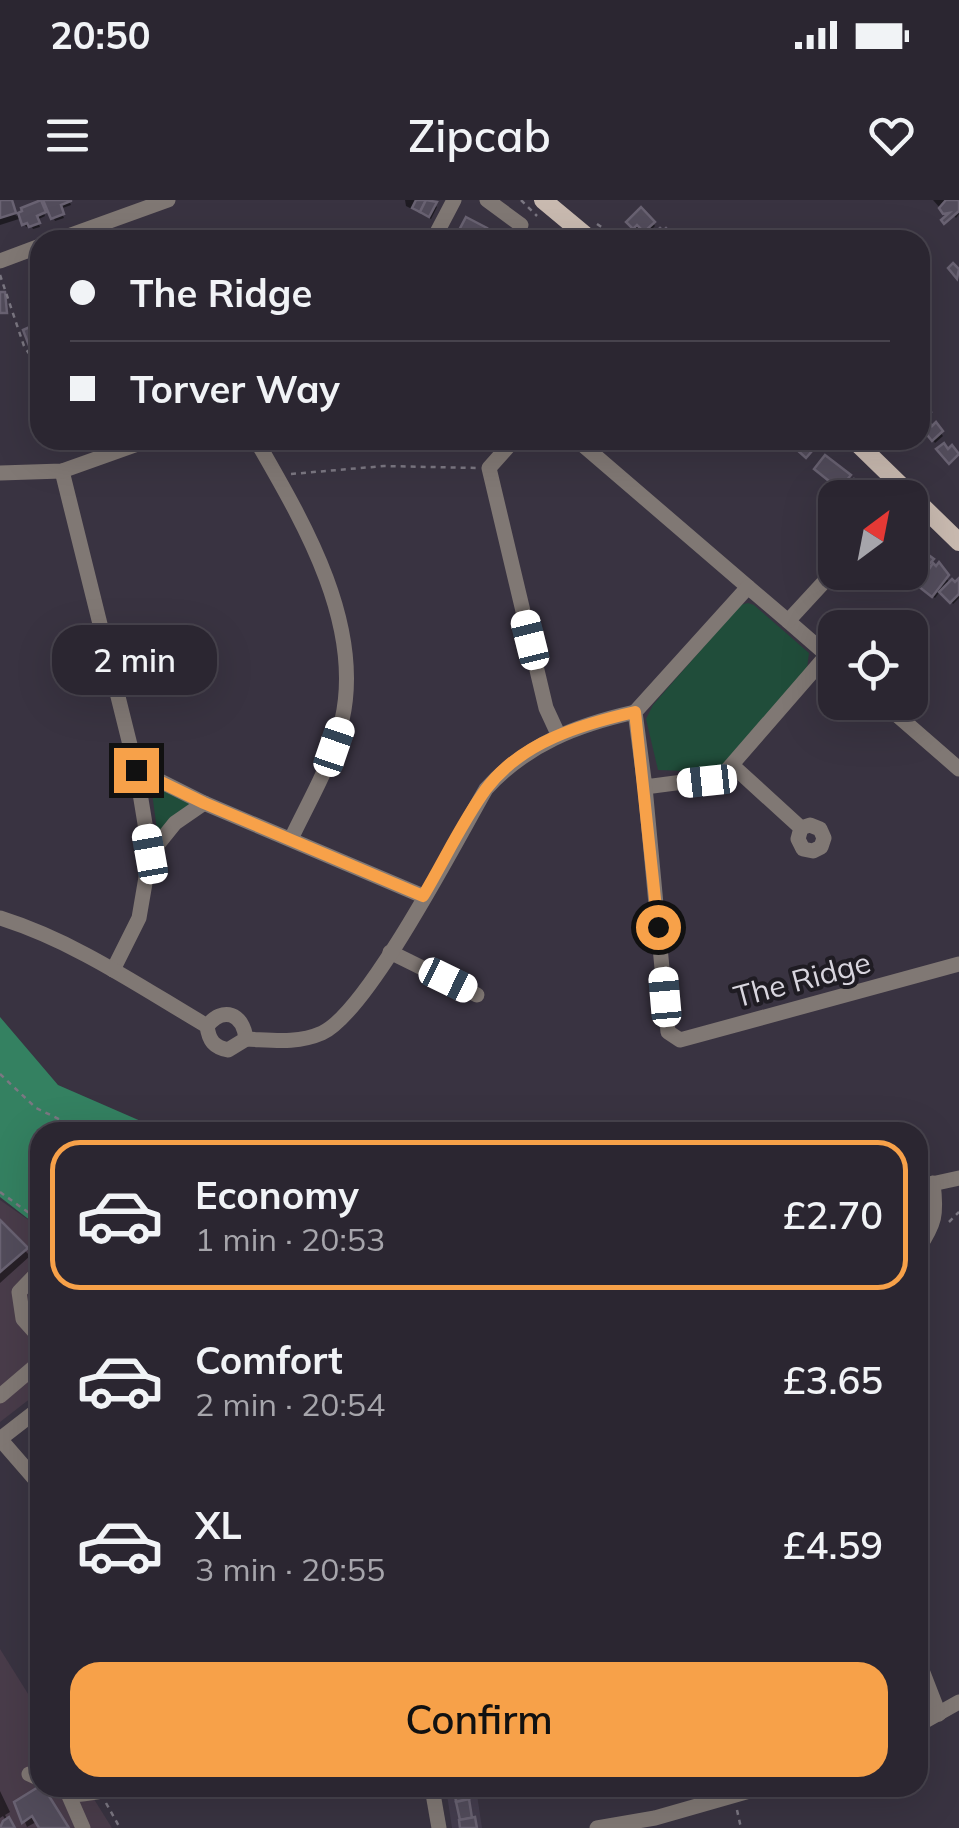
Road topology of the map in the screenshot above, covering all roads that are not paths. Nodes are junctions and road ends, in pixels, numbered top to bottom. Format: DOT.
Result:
graph roads {
  1 [pos="168,200"];
  2 [pos="454,200"];
  3 [pos="487,200"];
  4 [pos="542,200"];
  5 [pos="521,225"];
  6 [pos="85,230"];
  7 [pos="438,230"];
  8 [pos="590,230"];
  9 [pos="30,250"];
  10 [pos="0,260"];
  11 [pos="121,450"];
  12 [pos="262,450"];
  13 [pos="505,450"];
  14 [pos="589,450"];
  15 [pos="863,450"];
  16 [pos="62,471"];
  17 [pos="0,472"];
  18 [pos="891,480"];
  19 [pos="928,515"];
  20 [pos="959,542"];
  21 [pos="748,587"];
  22 [pos="818,588"];
  23 [pos="788,620"];
  24 [pos="818,647"];
  25 [pos="818,672"];
  26 [pos="635,712"];
  27 [pos="903,720"];
  28 [pos="558,734"];
  29 [pos="733,766"];
  30 [pos="959,769"];
  31 [pos="136,770"];
  32 [pos="646,787"];
  33 [pos="204,803"];
  34 [pos="800,828"];
  35 [pos="291,839"];
  36 [pos="150,854"];
  37 [pos="423,896"];
  38 [pos="0,918"];
  39 [pos="390,952"];
  40 [pos="959,964"];
  41 [pos="113,970"];
  42 [pos="477,995"];
  43 [pos="206,1026"];
  44 [pos="246,1039"];
  45 [pos="959,1178"];
  46 [pos="928,1184"];
  47 [pos="928,1191"];
  48 [pos="928,1234"];
  49 [pos="30,1280"];
  50 [pos="30,1327"];
  51 [pos="30,1370"];
  52 [pos="0,1396"];
  53 [pos="30,1416"];
  54 [pos="0,1439"];
  55 [pos="30,1473"];
  56 [pos="928,1687"];
  57 [pos="959,1702"];
  58 [pos="938,1714"];
  59 [pos="928,1720"];
  60 [pos="68,1797"];
  61 [pos="434,1797"];
  62 [pos="730,1797"];
  63 [pos="83,1828"];
  64 [pos="439,1828"];
  65 [pos="597,1828"];
  1 -- 6 [label="street"];
  2 -- 7 [label="street"];
  3 -- 5 [label="street"];
  4 -- 8 [label="main road"];
  9 -- 10 [label="street"];
  11 -- 16 [label="street"];
  12 -- 35 [label="street"];
  13 -- 28 [label="street"];
  14 -- 21 [label="street"];
  15 -- 18 [label="main road"];
  16 -- 17 [label="street"];
  16 -- 31 [label="street"];
  19 -- 20 [label="main road"];
  21 -- 23 [label="street"];
  21 -- 26 [label="street"];
  22 -- 23 [label="street"];
  23 -- 24 [label="street"];
  25 -- 29 [label="street"];
  26 -- 28 [label="street"];
  26 -- 32 [label="street"];
  27 -- 30 [label="street"];
  28 -- 37 [label="street"];
  29 -- 32 [label="street"];
  29 -- 34 [label="street"];
  31 -- 33 [label="street"];
  31 -- 36 [label="street"];
  32 -- 40 [label="street, The Ridge"];
  33 -- 35 [label="street"];
  33 -- 36 [label="street"];
  35 -- 37 [label="street"];
  36 -- 41 [label="street"];
  37 -- 39 [label="street"];
  38 -- 41 [label="street"];
  39 -- 42 [label="street"];
  39 -- 44 [label="street"];
  41 -- 43 [label="street"];
  43 -- 44 [label="street"];
  43 -- 44 [label="street"];
  45 -- 46 [label="street"];
  47 -- 48 [label="street"];
  49 -- 50 [label="street"];
  51 -- 52 [label="street"];
  53 -- 54 [label="street"];
  54 -- 55 [label="street"];
  56 -- 58 [label="street"];
  57 -- 58 [label="street"];
  58 -- 59 [label="street"];
  60 -- 63 [label="street"];
  61 -- 64 [label="street"];
  62 -- 65 [label="street"];
}
